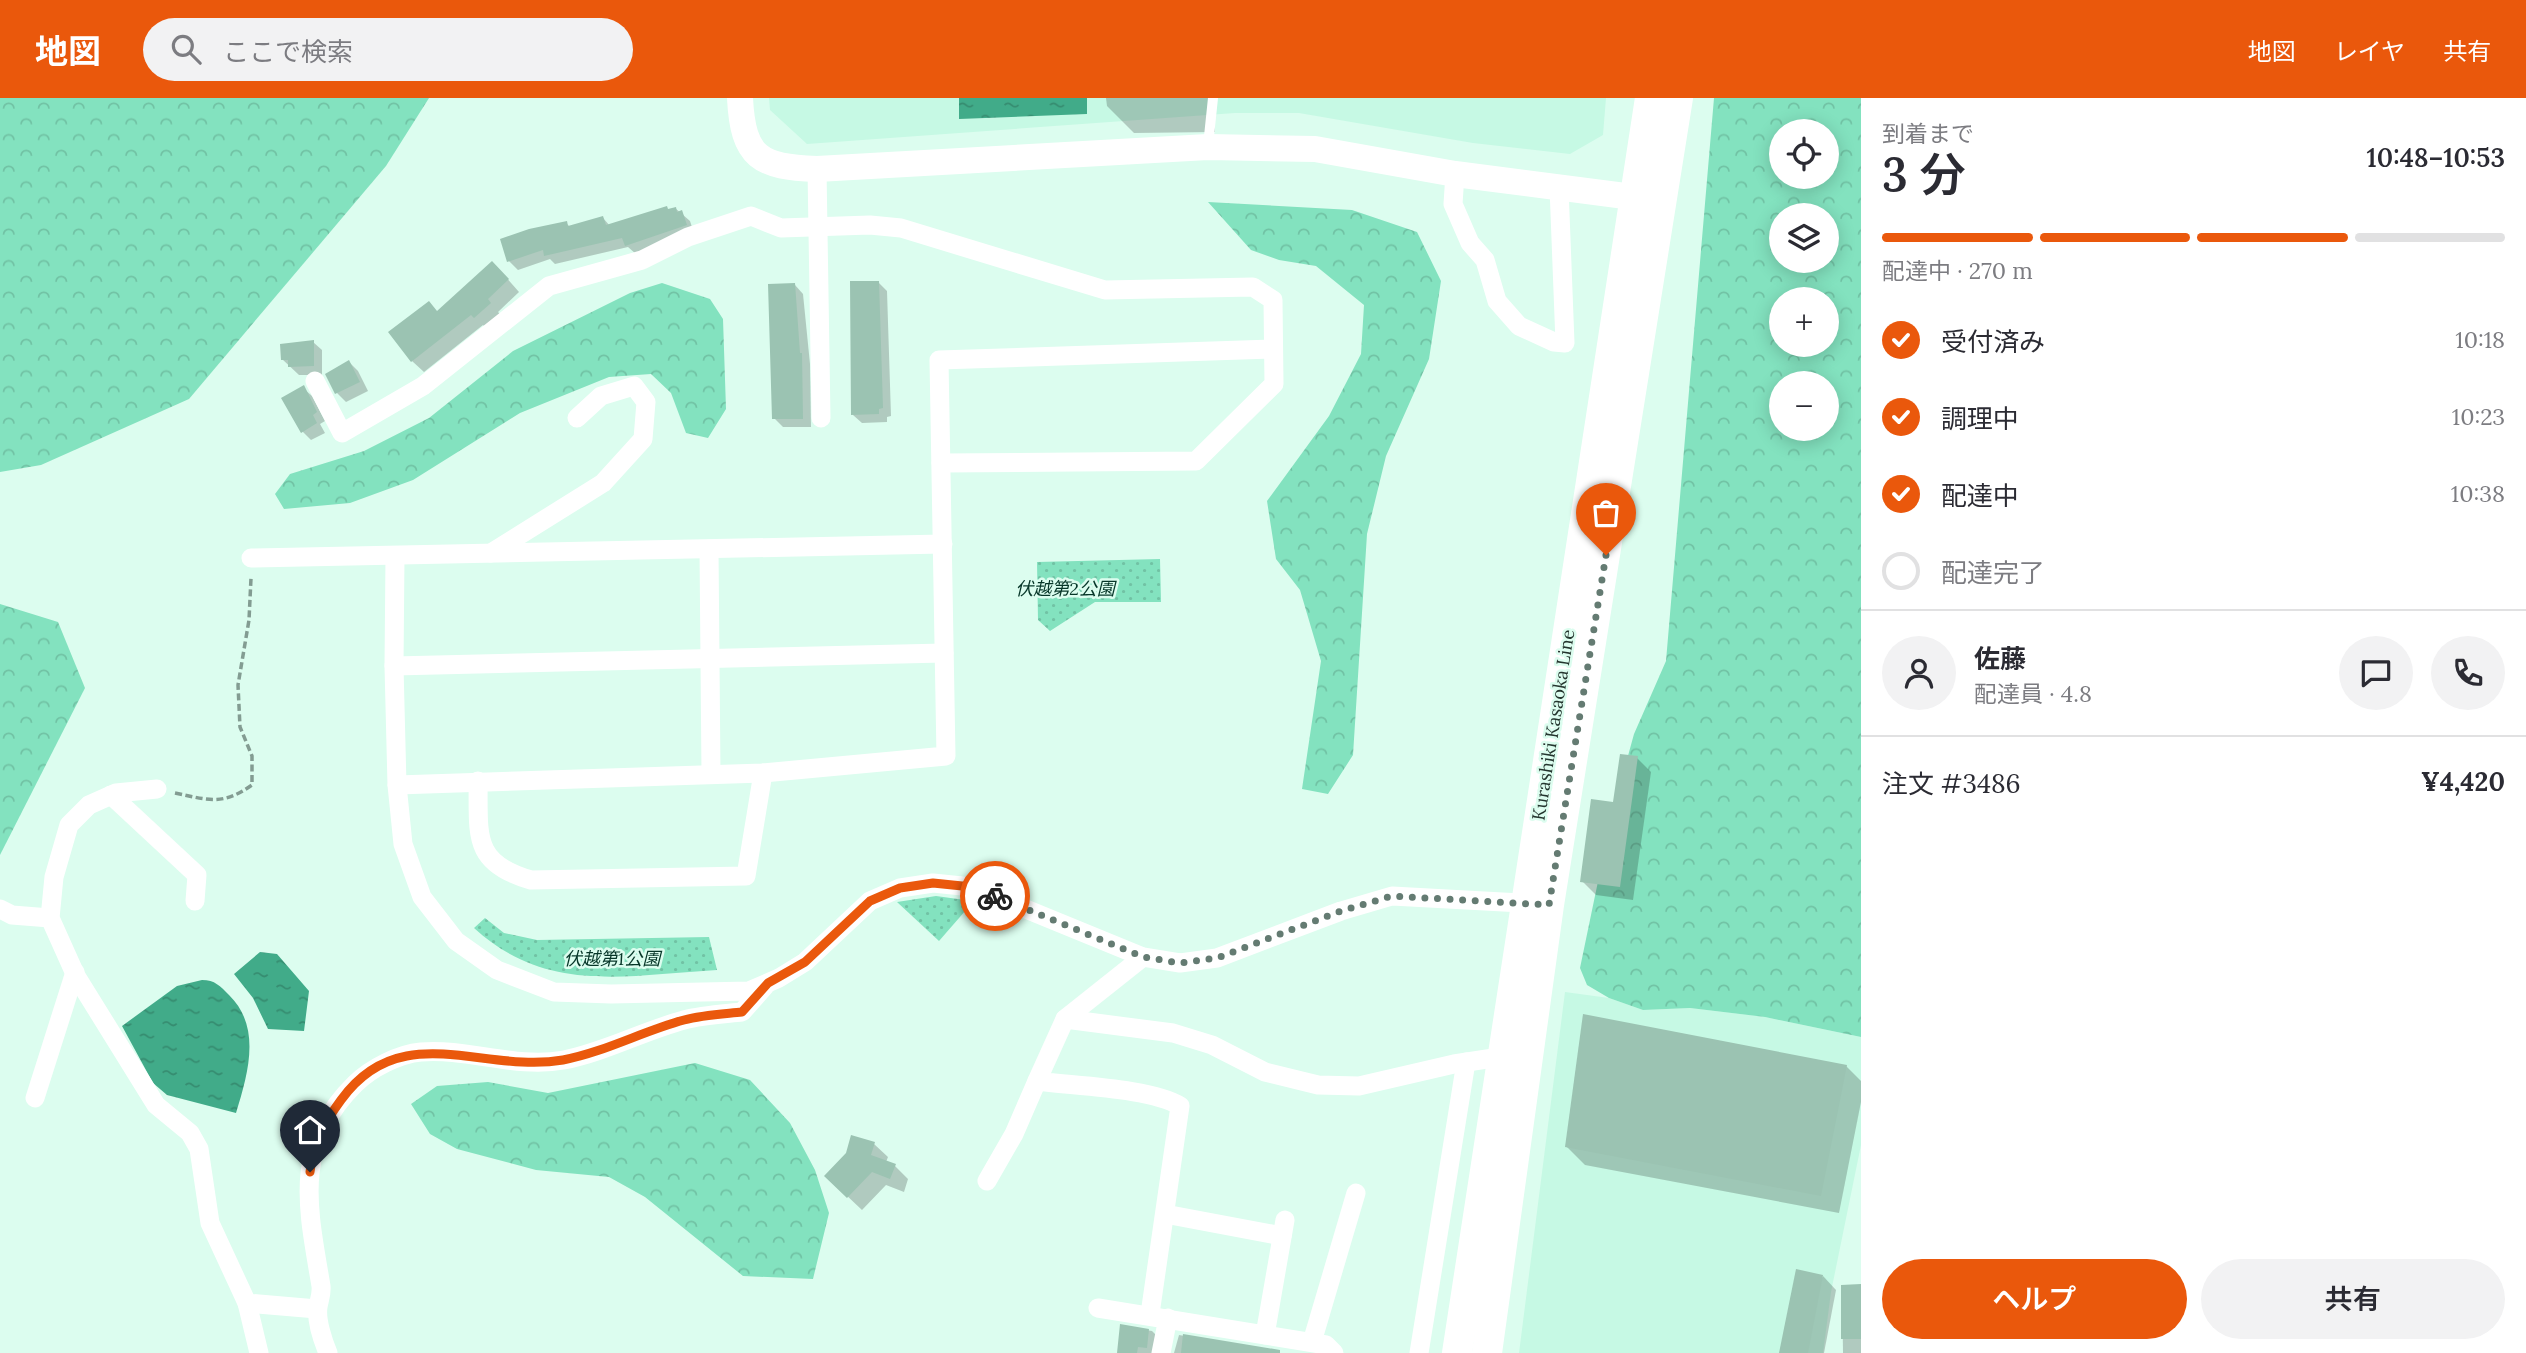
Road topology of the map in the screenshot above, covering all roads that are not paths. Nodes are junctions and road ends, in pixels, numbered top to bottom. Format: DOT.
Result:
graph roads {
  1 [pos="740,98"];
  2 [pos="1213,98"];
  3 [pos="1650,98"];
  4 [pos="1678,98"];
  5 [pos="1208,147"];
  6 [pos="817,169"];
  7 [pos="1455,174"];
  8 [pos="1559,187"];
  9 [pos="1648,199"];
  10 [pos="819,228"];
  11 [pos="1273,349"];
  12 [pos="314,381"];
  13 [pos="577,418"];
  14 [pos="821,418"];
  15 [pos="941,463"];
  16 [pos="943,544"];
  17 [pos="709,549"];
  18 [pos="490,554"];
  19 [pos="395,556"];
  20 [pos="251,558"];
  21 [pos="944,653"];
  22 [pos="708,659"];
  23 [pos="394,666"];
  24 [pos="763,773"];
  25 [pos="711,774"];
  26 [pos="478,781"];
  27 [pos="397,785"];
  28 [pos="157,789"];
  29 [pos="111,795"];
  30 [pos="195,901"];
  31 [pos="1537,904"];
  32 [pos="0,909"];
  33 [pos="50,918"];
  34 [pos="1143,957"];
  35 [pos="75,972"];
  36 [pos="768,983"];
  37 [pos="1065,1020"];
  38 [pos="1500,1057"];
  39 [pos="1466,1062"];
  40 [pos="1037,1081"];
  41 [pos="35,1098"];
  42 [pos="987,1181"];
  43 [pos="1356,1193"];
  44 [pos="1165,1214"];
  45 [pos="247,1303"];
  46 [pos="1098,1308"];
  47 [pos="317,1310"];
  48 [pos="1159,1316"];
  49 [pos="1265,1335"];
  50 [pos="1312,1342"];
  51 [pos="1286,1346"];
  52 [pos="259,1353"];
  53 [pos="328,1353"];
  54 [pos="1161,1353"];
  55 [pos="1334,1353"];
  56 [pos="1419,1353"];
  57 [pos="1457,1353"];
  58 [pos="1487,1353"];
  1 -- 6 [label="street"];
  2 -- 5 [label="lane"];
  3 -- 9 [label="main road, Kurashiki Kasaoka Line"];
  4 -- 9 [label="main road, Kurashiki Kasaoka Line"];
  5 -- 6 [label="street"];
  5 -- 7 [label="street"];
  6 -- 10 [label="street"];
  7 -- 8 [label="street"];
  7 -- 8 [label="street"];
  8 -- 9 [label="street"];
  9 -- 31 [label="main road, Kurashiki Kasaoka Line"];
  10 -- 11 [label="street"];
  10 -- 12 [label="street"];
  10 -- 14 [label="street"];
  11 -- 15 [label="street"];
  11 -- 15 [label="street"];
  13 -- 18 [label="street"];
  15 -- 16 [label="street"];
  16 -- 17 [label="street"];
  16 -- 21 [label="street"];
  17 -- 18 [label="street"];
  17 -- 22 [label="street"];
  18 -- 19 [label="street"];
  19 -- 20 [label="street"];
  19 -- 23 [label="street"];
  21 -- 22 [label="street"];
  21 -- 24 [label="street"];
  22 -- 23 [label="street"];
  22 -- 25 [label="street"];
  23 -- 27 [label="street"];
  24 -- 25 [label="street"];
  24 -- 26 [label="street"];
  25 -- 26 [label="street"];
  26 -- 27 [label="street"];
  27 -- 36 [label="street"];
  28 -- 29 [label="street"];
  29 -- 30 [label="street"];
  29 -- 33 [label="street"];
  31 -- 34 [label="street"];
  31 -- 38 [label="main road, Kurashiki Kasaoka Line"];
  31 -- 58 [label="main road, Kurashiki Kasaoka Line"];
  32 -- 33 [label="street"];
  33 -- 35 [label="street"];
  34 -- 36 [label="street"];
  34 -- 37 [label="street"];
  35 -- 41 [label="street"];
  35 -- 45 [label="street"];
  36 -- 47 [label="street"];
  37 -- 39 [label="street"];
  37 -- 40 [label="street"];
  38 -- 39 [label="street"];
  38 -- 57 [label="main road, Kurashiki Kasaoka Line"];
  39 -- 56 [label="street"];
  40 -- 42 [label="street"];
  40 -- 44 [label="street"];
  43 -- 50 [label="street"];
  44 -- 48 [label="street"];
  44 -- 49 [label="street"];
  45 -- 47 [label="street"];
  45 -- 52 [label="street"];
  46 -- 48 [label="street"];
  47 -- 53 [label="street"];
  48 -- 49 [label="street"];
  48 -- 54 [label="street"];
  49 -- 51 [label="street"];
  50 -- 51 [label="street"];
  50 -- 55 [label="street"];
}
